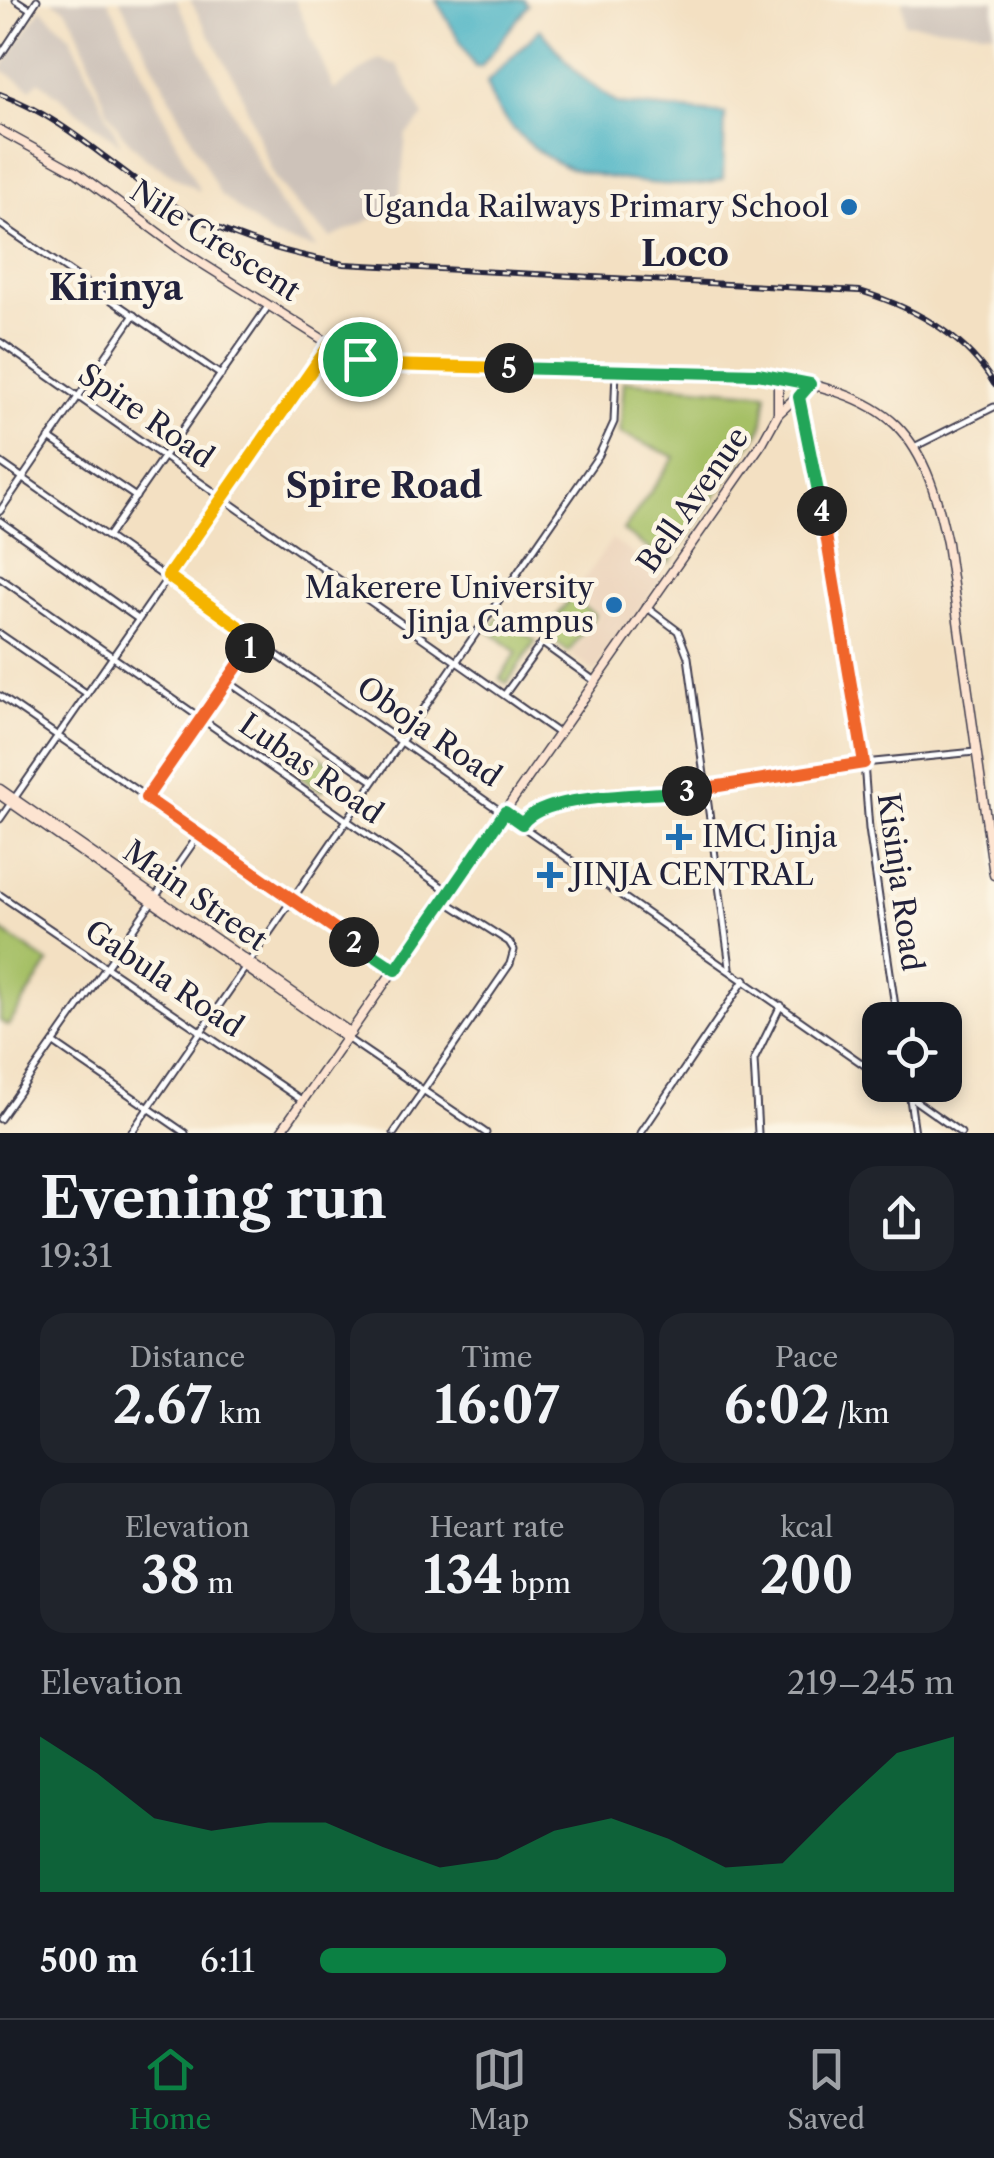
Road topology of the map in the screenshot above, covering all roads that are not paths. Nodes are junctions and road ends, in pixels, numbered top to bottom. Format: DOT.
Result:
graph roads {
  1 [pos="16,0"];
  2 [pos="37,0"];
  3 [pos="30,9"];
  4 [pos="0,56"];
  5 [pos="0,130"];
  6 [pos="0,224"];
  7 [pos="268,305"];
  8 [pos="134,314"];
  9 [pos="0,342"];
  10 [pos="330,344"];
  11 [pos="616,370"];
  12 [pos="221,376"];
  13 [pos="778,378"];
  14 [pos="810,384"];
  15 [pos="78,396"];
  16 [pos="799,397"];
  17 [pos="994,408"];
  18 [pos="778,414"];
  19 [pos="49,438"];
  20 [pos="914,446"];
  21 [pos="164,457"];
  22 [pos="0,462"];
  23 [pos="22,478"];
  24 [pos="136,497"];
  25 [pos="223,498"];
  26 [pos="0,511"];
  27 [pos="0,521"];
  28 [pos="109,536"];
  29 [pos="168,576"];
  30 [pos="0,578"];
  31 [pos="646,608"];
  32 [pos="138,618"];
  33 [pos="0,634"];
  34 [pos="256,639"];
  35 [pos="112,656"];
  36 [pos="457,660"];
  37 [pos="227,681"];
  38 [pos="596,682"];
  39 [pos="86,694"];
  40 [pos="505,694"];
  41 [pos="0,696"];
  42 [pos="201,719"];
  43 [pos="560,735"];
  44 [pos="57,736"];
  45 [pos="401,741"];
  46 [pos="976,752"];
  47 [pos="864,763"];
  48 [pos="374,781"];
  49 [pos="708,787"];
  50 [pos="0,792"];
  51 [pos="146,798"];
  52 [pos="13,801"];
  53 [pos="505,812"];
  54 [pos="0,820"];
  55 [pos="347,822"];
  56 [pos="522,824"];
  57 [pos="198,836"];
  58 [pos="993,858"];
  59 [pos="994,876"];
  60 [pos="0,895"];
  61 [pos="448,897"];
  62 [pos="154,899"];
  63 [pos="292,899"];
  64 [pos="248,964"];
  65 [pos="107,966"];
  66 [pos="730,968"];
  67 [pos="396,970"];
  68 [pos="745,979"];
  69 [pos="894,1002"];
  70 [pos="781,1005"];
  71 [pos="203,1032"];
  72 [pos="349,1036"];
  73 [pos="54,1043"];
  74 [pos="862,1063"];
  75 [pos="423,1089"];
  76 [pos="303,1101"];
  77 [pos="910,1102"];
  78 [pos="917,1102"];
  79 [pos="149,1108"];
  80 [pos="0,1119"];
  81 [pos="131,1133"];
  82 [pos="185,1133"];
  83 [pos="280,1133"];
  84 [pos="394,1133"];
  85 [pos="486,1133"];
  86 [pos="640,1133"];
  87 [pos="758,1133"];
  88 [pos="915,1133"];
  89 [pos="961,1133"];
  1 -- 3 [label="street"];
  2 -- 3 [label="street"];
  3 -- 4 [label="street"];
  5 -- 7 [label="street, Nile Crescent"];
  6 -- 8 [label="street"];
  7 -- 10 [label="street, Nile Crescent"];
  7 -- 12 [label="street"];
  8 -- 12 [label="street"];
  8 -- 15 [label="street"];
  9 -- 15 [label="street, Spire Road"];
  10 -- 11 [label="street, Nile Crescent"];
  10 -- 25 [label="street"];
  11 -- 13 [label="street, Nile Crescent"];
  11 -- 36 [label="street"];
  12 -- 21 [label="street"];
  13 -- 14 [label="street, Nile Crescent"];
  13 -- 18 [label="street, Bell Avenue"];
  14 -- 16 [label="street"];
  14 -- 20 [label="street, Nile Crescent"];
  15 -- 19 [label="street"];
  15 -- 21 [label="street, Spire Road"];
  16 -- 18 [label="street"];
  16 -- 47 [label="street, Kisinja Road"];
  17 -- 20 [label="street"];
  18 -- 31 [label="street, Bell Avenue"];
  19 -- 23 [label="street"];
  19 -- 24 [label="street"];
  20 -- 46 [label="street, Nile Crescent"];
  21 -- 24 [label="street"];
  21 -- 25 [label="street, Spire Road"];
  22 -- 23 [label="street, Oboja Road"];
  23 -- 26 [label="street"];
  23 -- 28 [label="street, Oboja Road"];
  24 -- 28 [label="street"];
  25 -- 29 [label="street"];
  25 -- 36 [label="street, Spire Road"];
  27 -- 32 [label="street"];
  28 -- 29 [label="street, Oboja Road"];
  29 -- 32 [label="street"];
  29 -- 34 [label="street, Oboja Road"];
  30 -- 35 [label="street, Lubas Road"];
  31 -- 38 [label="street, Bell Avenue"];
  31 -- 49 [label="street"];
  32 -- 35 [label="street"];
  33 -- 39 [label="street"];
  34 -- 37 [label="street"];
  34 -- 45 [label="street, Oboja Road"];
  35 -- 39 [label="street"];
  35 -- 42 [label="street, Lubas Road"];
  36 -- 40 [label="street, Spire Road"];
  36 -- 45 [label="street"];
  37 -- 42 [label="street"];
  37 -- 48 [label="street"];
  38 -- 40 [label="street"];
  38 -- 43 [label="street, Bell Avenue"];
  39 -- 44 [label="street"];
  40 -- 43 [label="street, Spire Road"];
  41 -- 44 [label="street"];
  42 -- 51 [label="street"];
  42 -- 55 [label="street, Lubas Road"];
  43 -- 53 [label="street, Bell Avenue"];
  44 -- 51 [label="street"];
  44 -- 52 [label="street"];
  45 -- 48 [label="street"];
  45 -- 53 [label="street, Oboja Road"];
  46 -- 47 [label="street"];
  46 -- 58 [label="street, Nile Crescent"];
  47 -- 49 [label="street"];
  47 -- 69 [label="street, Kisinja Road"];
  48 -- 55 [label="street"];
  49 -- 56 [label="street"];
  49 -- 66 [label="street"];
  50 -- 52 [label="street, Main Street"];
  51 -- 57 [label="street"];
  52 -- 54 [label="street"];
  52 -- 62 [label="street, Main Street"];
  53 -- 56 [label="street, Oboja Road"];
  53 -- 61 [label="street, Bell Avenue"];
  55 -- 61 [label="street, Lubas Road"];
  55 -- 63 [label="street"];
  56 -- 66 [label="street, Oboja Road"];
  57 -- 62 [label="street"];
  57 -- 63 [label="street"];
  58 -- 59 [label="street, Nile Crescent"];
  60 -- 65 [label="street, Gabula Road"];
  61 -- 67 [label="street, Bell Avenue"];
  61 -- 75 [label="street, Lubas Road"];
  62 -- 64 [label="street, Main Street"];
  62 -- 65 [label="street"];
  63 -- 64 [label="street"];
  63 -- 67 [label="street"];
  64 -- 71 [label="street"];
  64 -- 72 [label="street, Main Street"];
  65 -- 71 [label="street, Gabula Road"];
  65 -- 73 [label="street"];
  66 -- 68 [label="street, Oboja Road"];
  67 -- 72 [label="street, Bell Avenue"];
  68 -- 70 [label="street, Oboja Road"];
  68 -- 86 [label="street"];
  70 -- 74 [label="street, Oboja Road"];
  70 -- 87 [label="street"];
  71 -- 76 [label="street, Gabula Road"];
  71 -- 79 [label="street"];
  72 -- 75 [label="street, Main Street"];
  72 -- 76 [label="street, Bell Avenue"];
  73 -- 79 [label="street"];
  73 -- 80 [label="street"];
  75 -- 84 [label="street"];
  75 -- 85 [label="street, Main Street"];
  76 -- 83 [label="street, Bell Avenue"];
  77 -- 88 [label="street"];
  78 -- 89 [label="street"];
  79 -- 81 [label="street"];
  79 -- 82 [label="street"];
}
